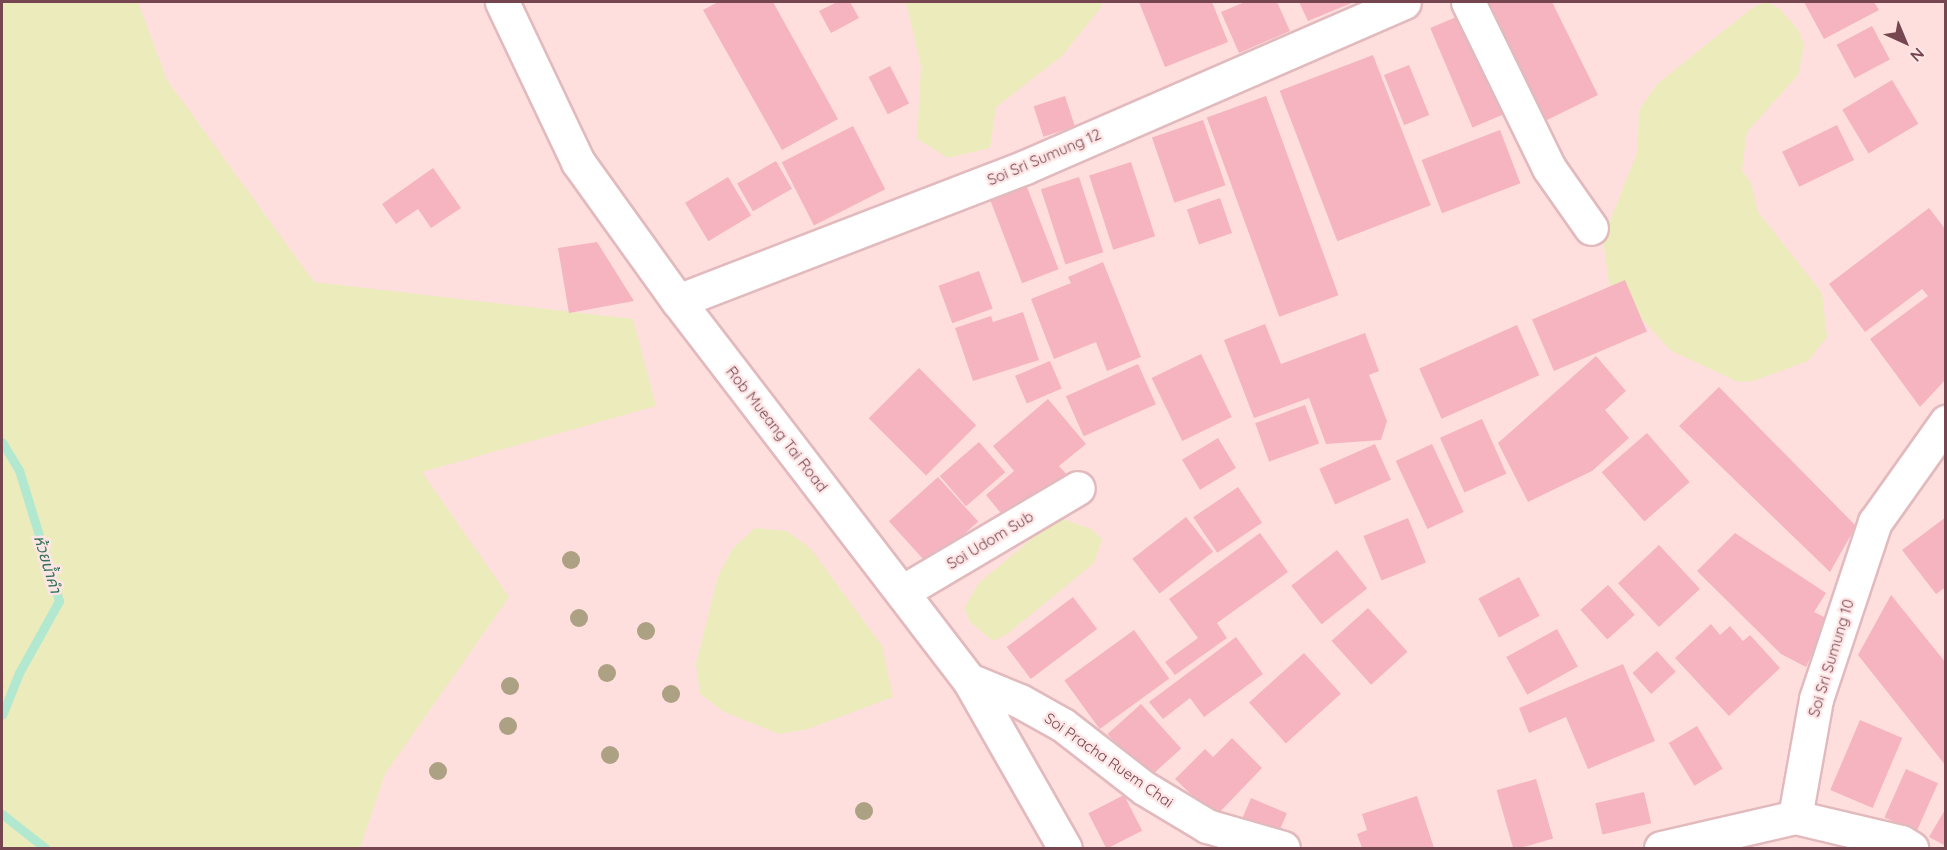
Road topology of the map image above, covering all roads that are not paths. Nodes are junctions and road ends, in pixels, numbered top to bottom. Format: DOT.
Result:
graph roads {
  1 [pos="502,2"];
  2 [pos="1404,2"];
  3 [pos="1468,2"];
  4 [pos="1591,228"];
  5 [pos="678,301"];
  6 [pos="1946,422"];
  7 [pos="1078,488"];
  8 [pos="902,592"];
  9 [pos="969,680"];
  10 [pos="1795,817"];
  11 [pos="1065,849"];
  12 [pos="1283,849"];
  13 [pos="1661,849"];
  14 [pos="1911,849"];
  1 -- 5 [label="street, Rob Mueang Tai Road"];
  2 -- 5 [label="street, Soi Sri Sumung 12"];
  3 -- 4 [label="street"];
  5 -- 8 [label="street, Rob Mueang Tai Road"];
  6 -- 10 [label="street, Soi Sri Sumung 10"];
  7 -- 8 [label="street, Soi Udom Sub"];
  8 -- 9 [label="street, Rob Mueang Tai Road"];
  9 -- 11 [label="street, Rob Mueang Tai Road"];
  9 -- 12 [label="street, Soi Pracha Ruem Chai"];
  10 -- 13 [label="street"];
  10 -- 14 [label="street"];
}
